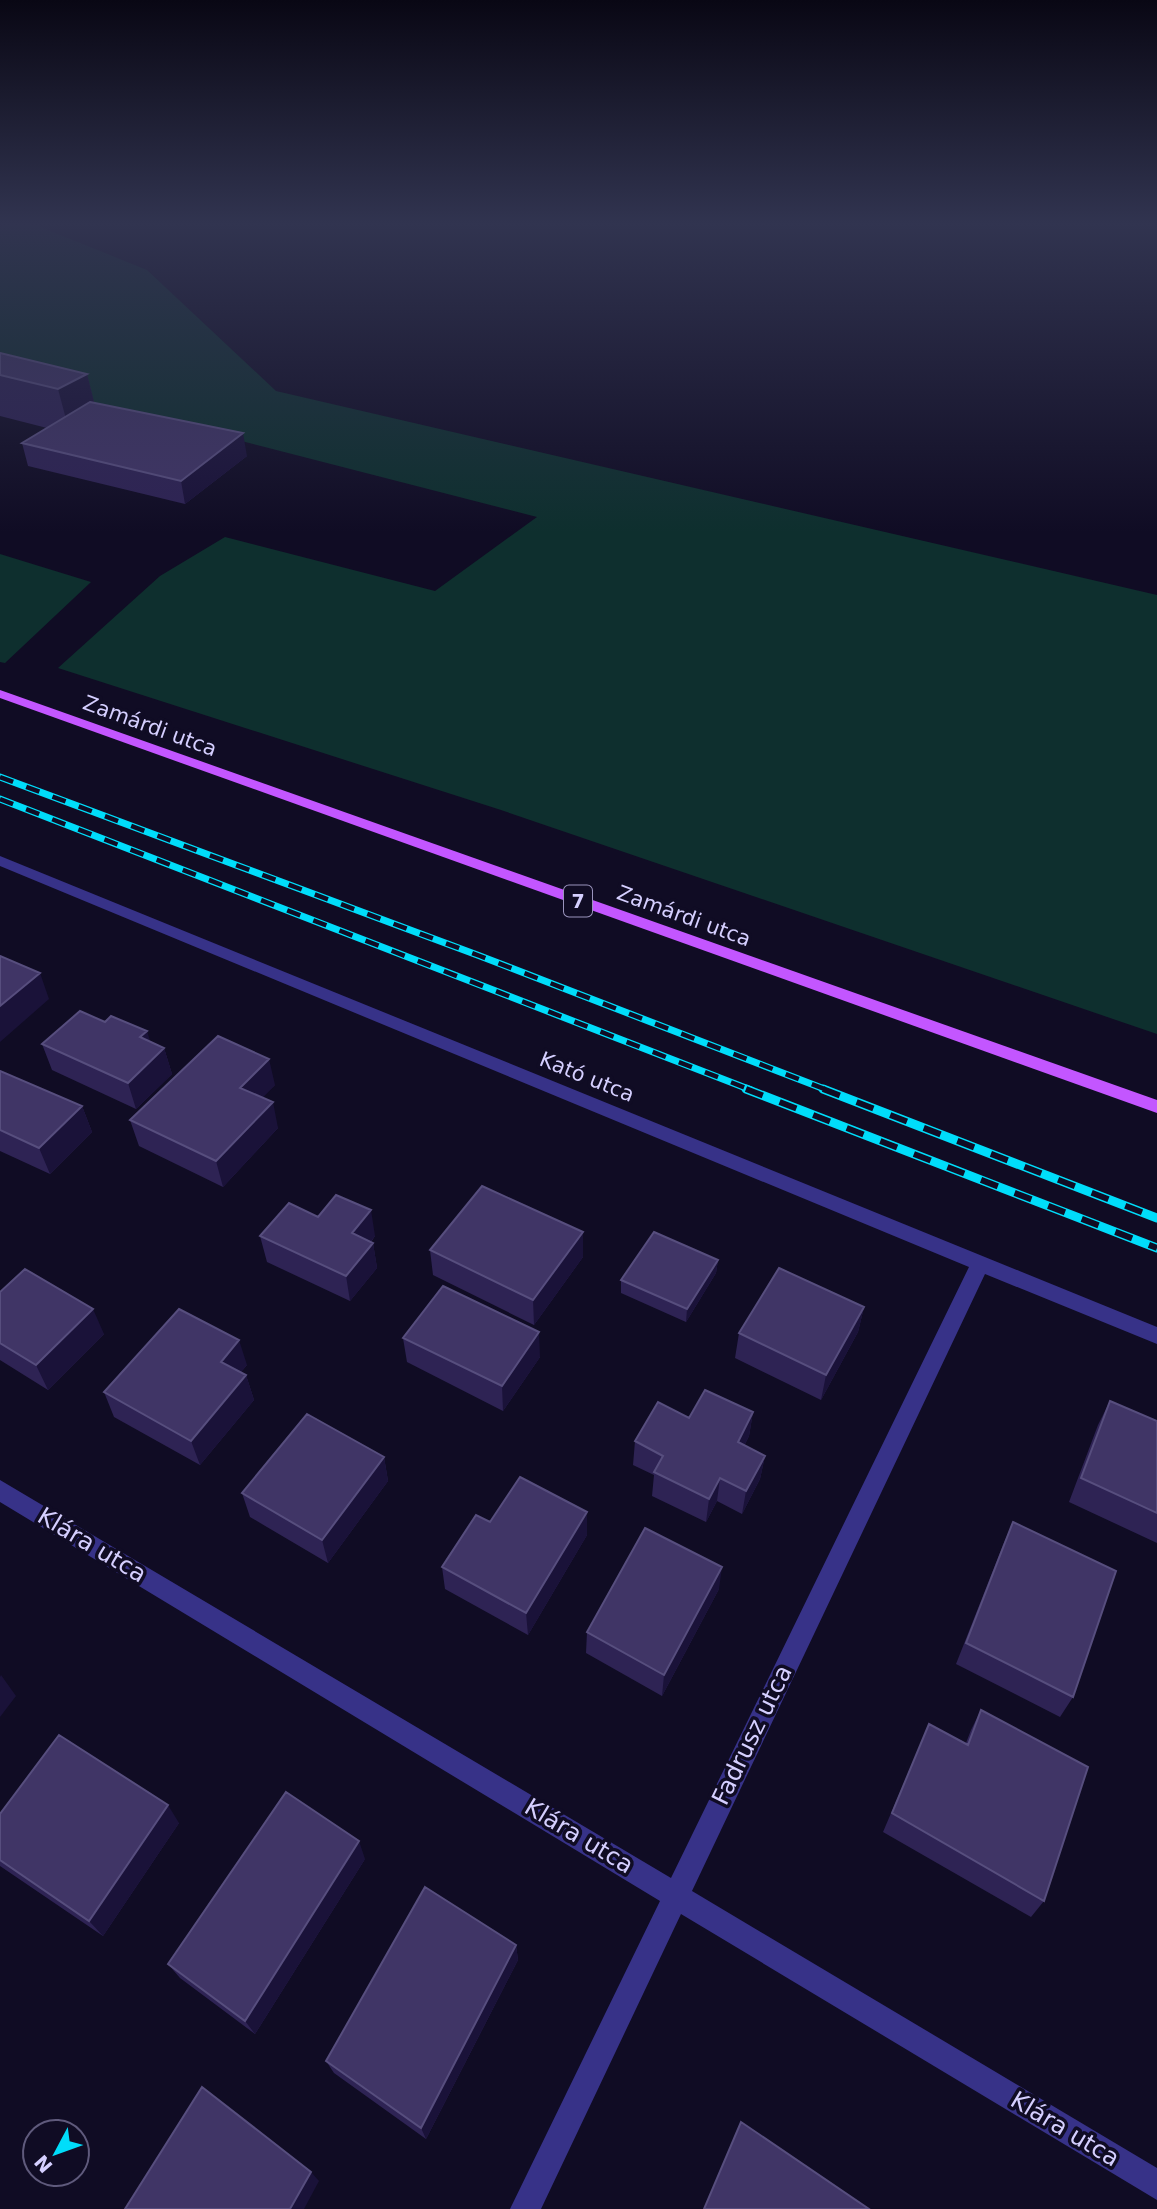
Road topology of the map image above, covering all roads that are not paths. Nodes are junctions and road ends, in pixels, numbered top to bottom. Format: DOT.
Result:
graph roads {
  1 [pos="0,694"];
  2 [pos="0,861"];
  3 [pos="1157,1107"];
  4 [pos="981,1263"];
  5 [pos="1157,1336"];
  6 [pos="0,1490"];
  7 [pos="676,1894"];
  8 [pos="1157,2185"];
  9 [pos="526,2209"];
  1 -- 3 [label="main road, Zamárdi utca / 7"];
  2 -- 4 [label="street, Kató utca"];
  4 -- 5 [label="street, Kató utca"];
  4 -- 7 [label="street, Fadrusz utca"];
  6 -- 7 [label="street, Klára utca"];
  7 -- 8 [label="street, Klára utca"];
  7 -- 9 [label="street, Fadrusz utca"];
}
